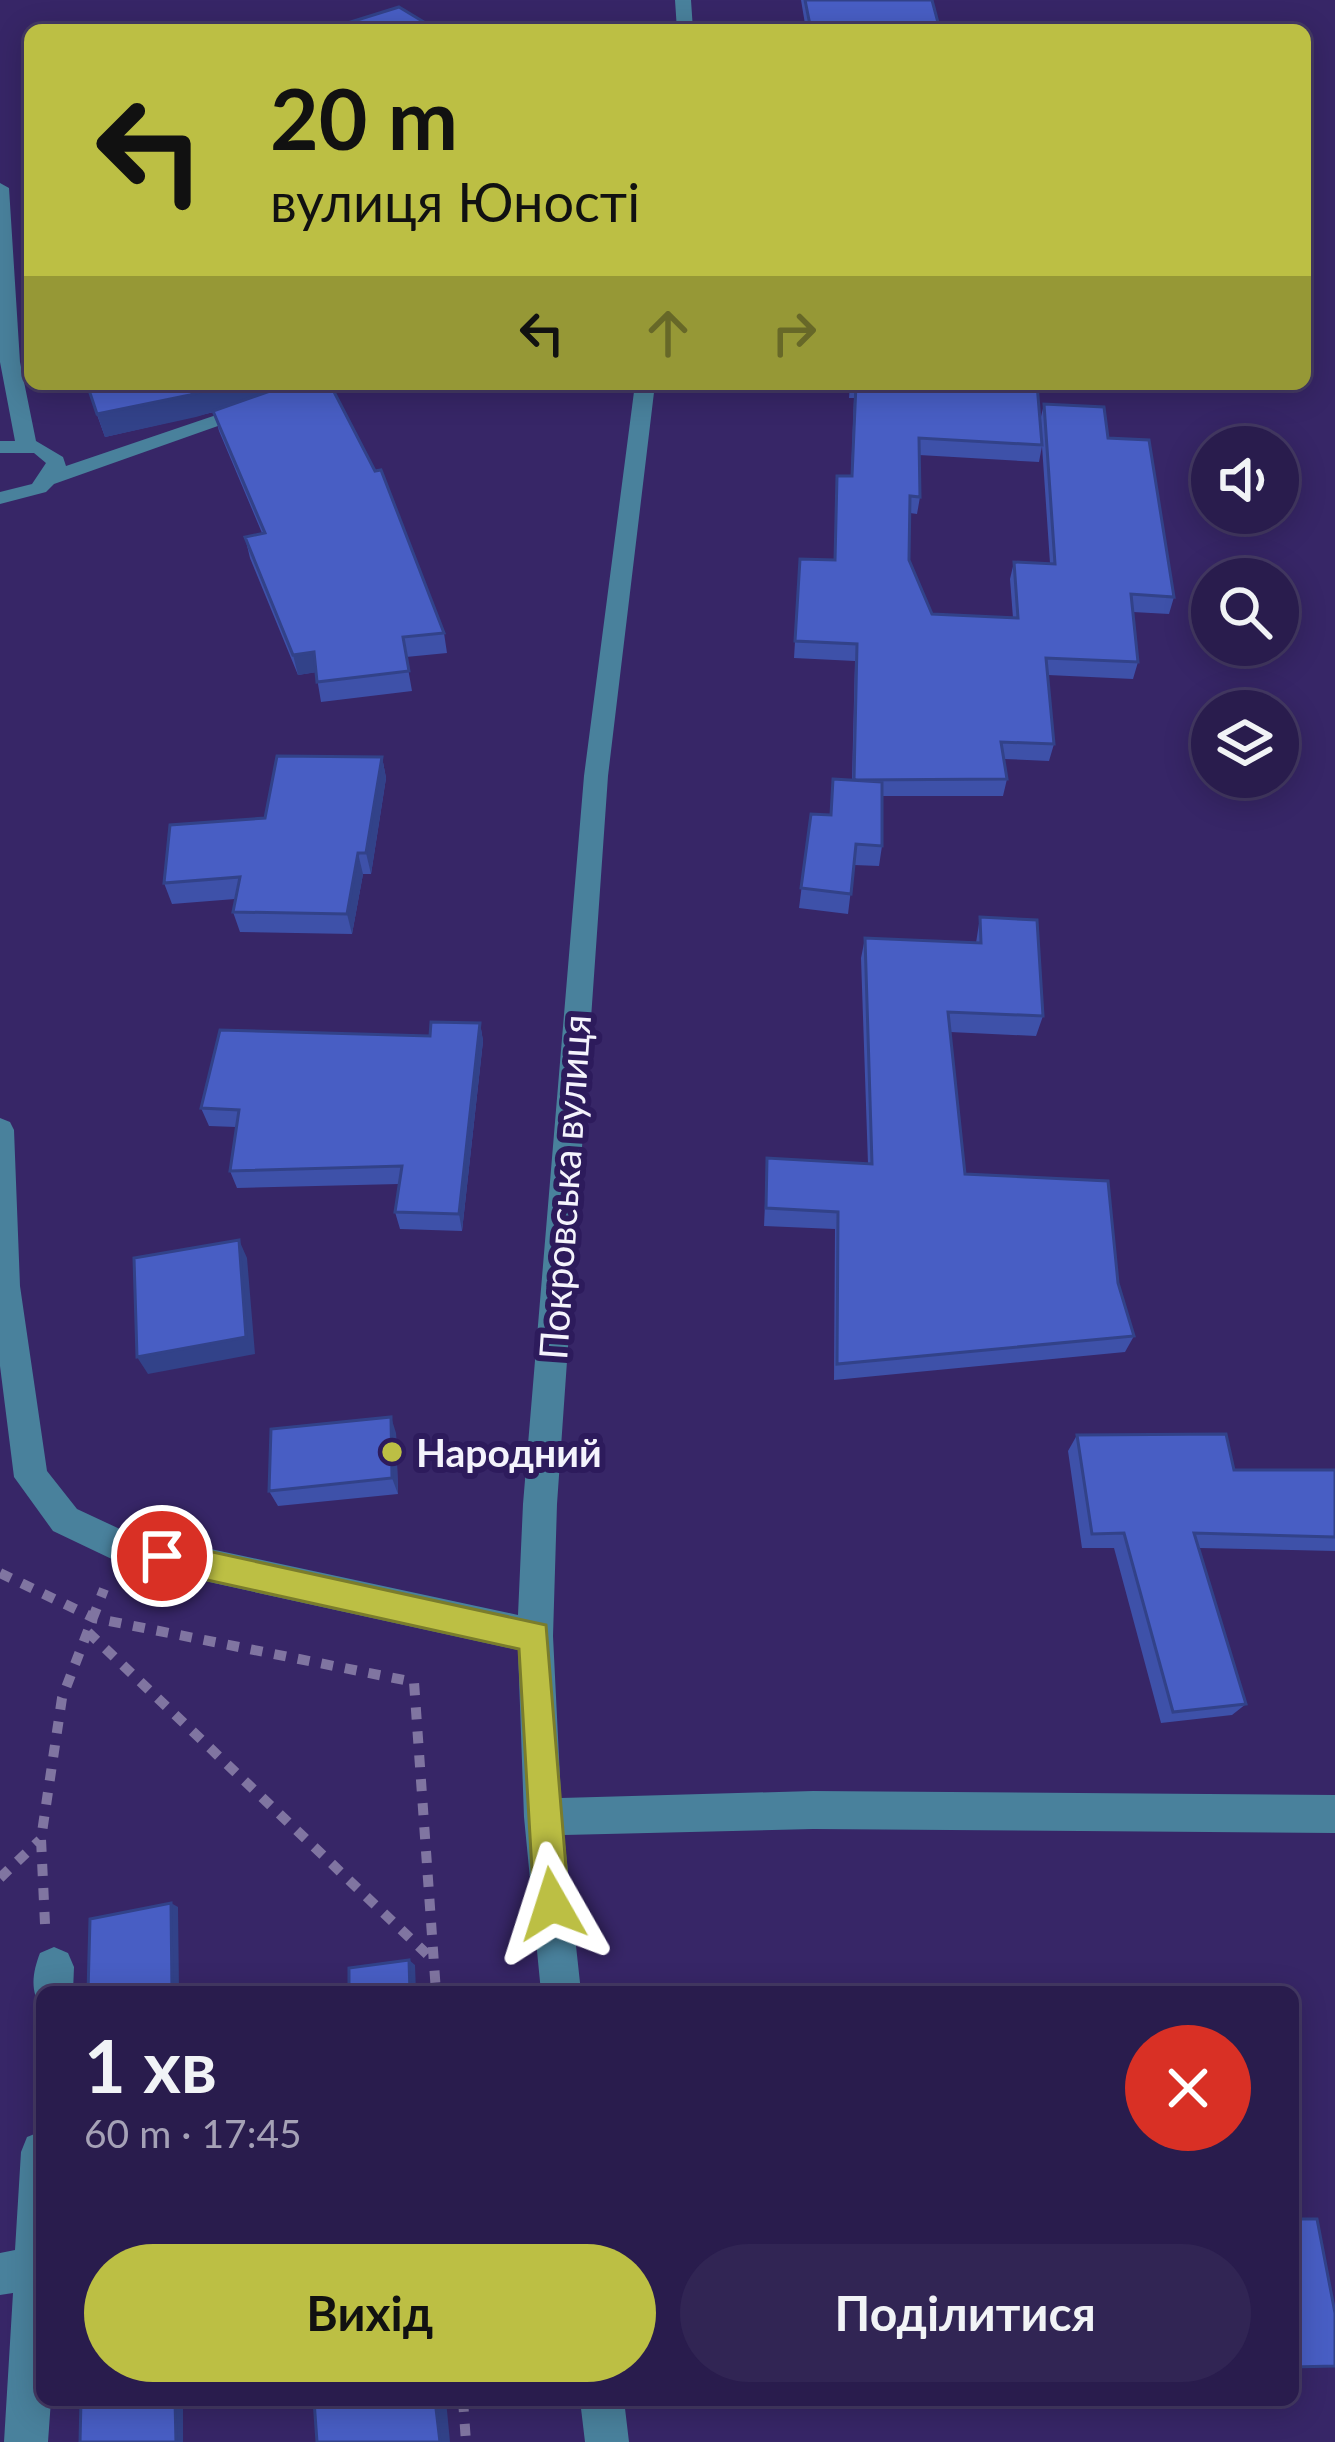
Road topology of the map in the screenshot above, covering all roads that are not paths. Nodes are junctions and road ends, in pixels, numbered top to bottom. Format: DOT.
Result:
graph roads {
  1 [pos="0,188"];
  2 [pos="310,390"];
  3 [pos="644,390"];
  4 [pos="26,445"];
  5 [pos="0,447"];
  6 [pos="50,479"];
  7 [pos="0,498"];
  8 [pos="0,1130"];
  9 [pos="2,1286"];
  10 [pos="535,1636"];
  11 [pos="1335,1814"];
  12 [pos="543,1817"];
  13 [pos="560,1986"];
  14 [pos="36,2181"];
  15 [pos="17,2271"];
  16 [pos="603,2406"];
  17 [pos="26,2442"];
  18 [pos="607,2442"];
  1 -- 4 [label="street"];
  2 -- 6 [label="street"];
  3 -- 10 [label="street, Покровська вулиця"];
  4 -- 5 [label="street"];
  4 -- 6 [label="street"];
  6 -- 7 [label="street"];
  8 -- 9 [label="street"];
  9 -- 10 [label="street"];
  10 -- 12 [label="street, Покровська вулиця"];
  11 -- 12 [label="street"];
  12 -- 13 [label="street, Покровська вулиця"];
  14 -- 15 [label="street"];
  15 -- 17 [label="street"];
  16 -- 18 [label="street"];
}
